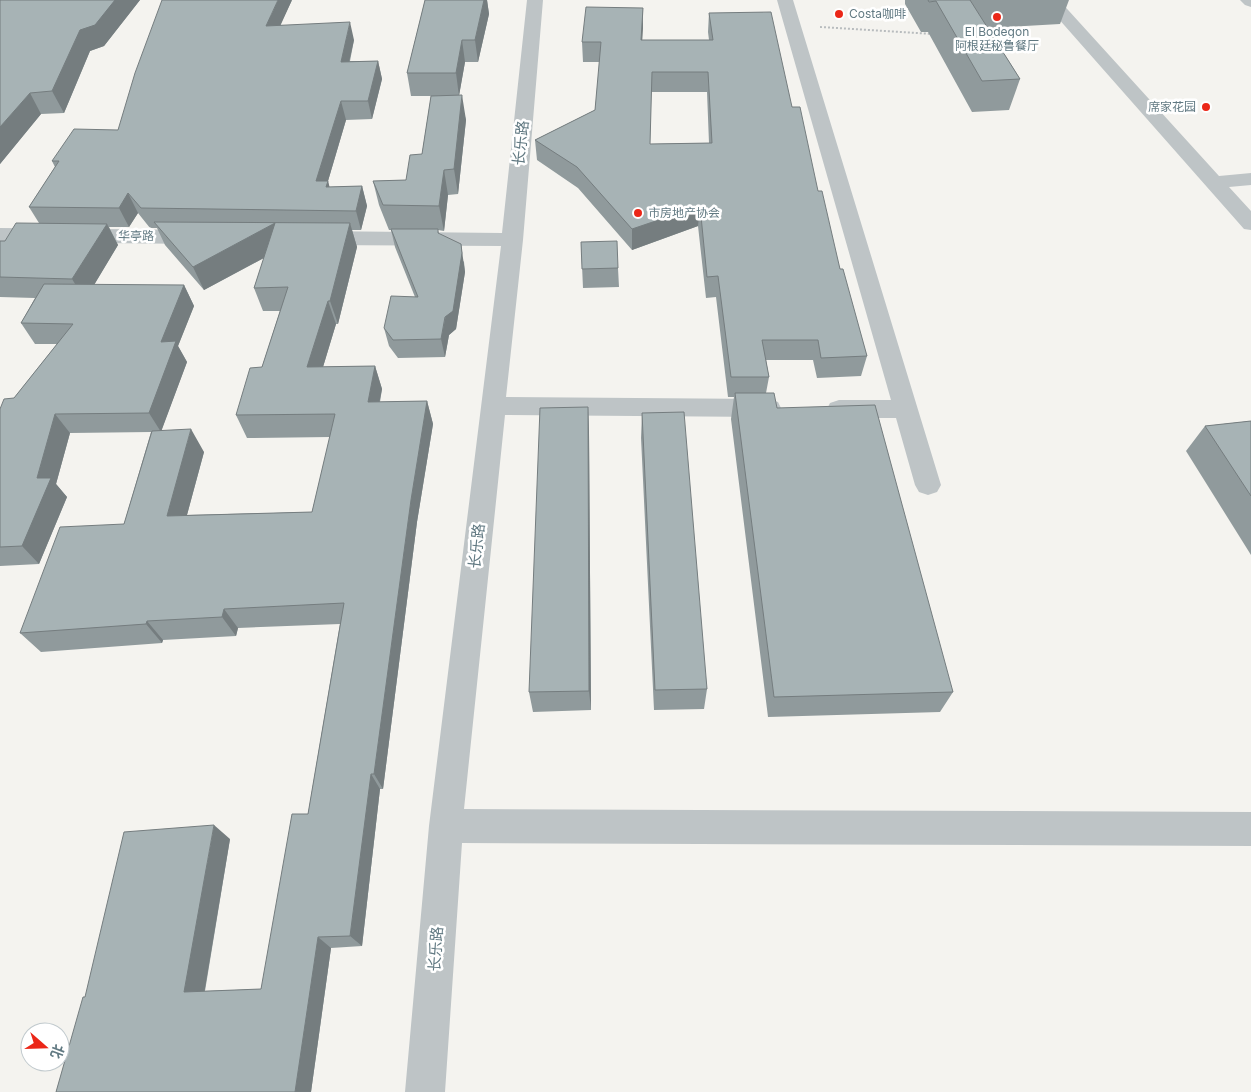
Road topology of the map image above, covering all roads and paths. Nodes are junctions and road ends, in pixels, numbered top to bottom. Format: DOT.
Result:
graph roads {
  1 [pos="535,0"];
  2 [pos="785,0"];
  3 [pos="1050,0"];
  4 [pos="1248,0"];
  5 [pos="1251,2"];
  6 [pos="813,26"];
  7 [pos="940,35"];
  8 [pos="1251,179"];
  9 [pos="1214,183"];
  10 [pos="1251,224"];
  11 [pos="0,235"];
  12 [pos="216,237"];
  13 [pos="295,238"];
  14 [pos="512,240"];
  15 [pos="493,406"];
  16 [pos="788,408"];
  17 [pos="817,408"];
  18 [pos="905,409"];
  19 [pos="928,485"];
  20 [pos="446,826"];
  21 [pos="1251,829"];
  22 [pos="425,1092"];
  1 -- 14 [label="street, 长乐路"];
  2 -- 18 [label="street"];
  3 -- 9 [label="street"];
  4 -- 5 [label="street"];
  6 -- 7 [label="path"];
  8 -- 9 [label="street"];
  9 -- 10 [label="street"];
  11 -- 12 [label="street, 华亭路"];
  13 -- 14 [label="street"];
  14 -- 15 [label="street, 长乐路"];
  15 -- 16 [label="street"];
  15 -- 20 [label="street, 长乐路"];
  17 -- 18 [label="street"];
  18 -- 19 [label="street"];
  20 -- 21 [label="street"];
  20 -- 22 [label="street, 长乐路"];
}
